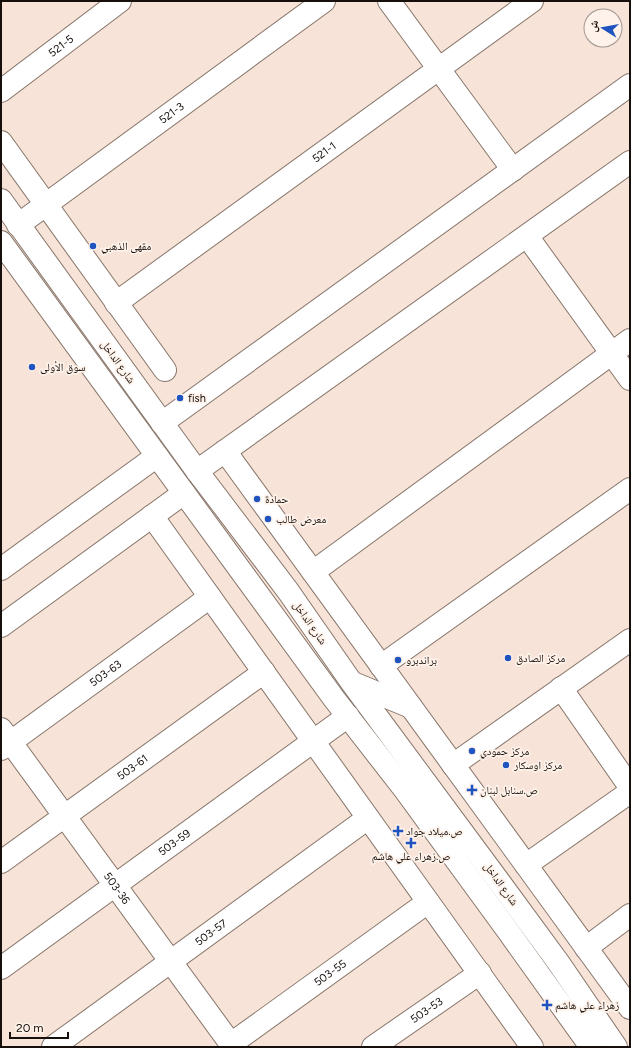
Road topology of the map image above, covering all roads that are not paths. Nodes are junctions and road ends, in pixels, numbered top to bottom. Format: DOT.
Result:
graph roads {
  1 [pos="120,1"];
  2 [pos="324,1"];
  3 [pos="389,1"];
  4 [pos="532,1"];
  5 [pos="439,69"];
  6 [pos="630,85"];
  7 [pos="1,91"];
  8 [pos="1,142"];
  9 [pos="630,162"];
  10 [pos="513,170"];
  11 [pos="1,200"];
  12 [pos="45,205"];
  13 [pos="18,225"];
  14 [pos="528,236"];
  15 [pos="1,242"];
  16 [pos="116,303"];
  17 [pos="630,340"];
  18 [pos="612,354"];
  19 [pos="165,370"];
  20 [pos="630,379"];
  21 [pos="162,423"];
  22 [pos="225,451"];
  23 [pos="157,456"];
  24 [pos="197,471"];
  25 [pos="184,493"];
  26 [pos="627,498"];
  27 [pos="152,516"];
  28 [pos="1,569"];
  29 [pos="313,572"];
  30 [pos="210,597"];
  31 [pos="1,626"];
  32 [pos="630,640"];
  33 [pos="381,666"];
  34 [pos="264,672"];
  35 [pos="352,683"];
  36 [pos="561,688"];
  37 [pos="411,707"];
  38 [pos="348,716"];
  39 [pos="4,740"];
  40 [pos="313,741"];
  41 [pos="453,765"];
  42 [pos="630,787"];
  43 [pos="630,792"];
  44 [pos="65,816"];
  45 [pos="368,818"];
  46 [pos="1,862"];
  47 [pos="526,865"];
  48 [pos="115,885"];
  49 [pos="428,902"];
  50 [pos="630,915"];
  51 [pos="586,948"];
  52 [pos="171,961"];
  53 [pos="1,968"];
  54 [pos="480,973"];
  55 [pos="630,1008"];
  56 [pos="232,1045"];
  57 [pos="529,1046"];
  58 [pos="53,1047"];
  59 [pos="373,1047"];
  60 [pos="590,1047"];
  61 [pos="616,1047"];
  1 -- 7 [label="street, 521-5"];
  2 -- 12 [label="street, 521-3"];
  3 -- 5 [label="street"];
  4 -- 5 [label="street, 521-1"];
  5 -- 10 [label="street"];
  5 -- 16 [label="street, 521-1"];
  6 -- 10 [label="street"];
  8 -- 12 [label="street"];
  9 -- 14 [label="street"];
  10 -- 21 [label="street"];
  11 -- 13 [label="street, شارع الداخل"];
  12 -- 13 [label="street, 521-3"];
  12 -- 16 [label="street"];
  13 -- 21 [label="street, شارع الداخل"];
  14 -- 18 [label="street"];
  14 -- 22 [label="street"];
  15 -- 23 [label="street, شارع الداخل"];
  16 -- 19 [label="street"];
  17 -- 18 [label="street"];
  18 -- 20 [label="street"];
  18 -- 29 [label="street"];
  21 -- 24 [label="street, شارع الداخل"];
  22 -- 24 [label="street"];
  22 -- 29 [label="street"];
  23 -- 25 [label="street, شارع الداخل"];
  23 -- 28 [label="street"];
  24 -- 35 [label="street, شارع الداخل"];
  25 -- 27 [label="street"];
  25 -- 38 [label="street, شارع الداخل"];
  26 -- 33 [label="street"];
  27 -- 30 [label="street"];
  27 -- 31 [label="street"];
  29 -- 33 [label="street"];
  30 -- 34 [label="street"];
  30 -- 39 [label="street, 503-63"];
  32 -- 36 [label="street"];
  33 -- 37 [label="street"];
  34 -- 40 [label="street"];
  34 -- 44 [label="street, 503-61"];
  35 -- 37 [label="street"];
  35 -- 61 [label="street, شارع الداخل"];
  36 -- 41 [label="street"];
  36 -- 42 [label="street"];
  37 -- 41 [label="street"];
  38 -- 40 [label="street, 503-59"];
  38 -- 60 [label="street, شارع الداخل"];
  39 -- 44 [label="street, 503-36"];
  40 -- 45 [label="street"];
  40 -- 48 [label="street, 503-59"];
  41 -- 47 [label="street"];
  43 -- 47 [label="street"];
  44 -- 46 [label="street, 503-61"];
  44 -- 48 [label="street, 503-36"];
  45 -- 49 [label="street"];
  45 -- 52 [label="street, 503-57"];
  47 -- 51 [label="street"];
  48 -- 52 [label="street, 503-36"];
  48 -- 53 [label="street, 503-59"];
  49 -- 54 [label="street"];
  49 -- 56 [label="street, 503-55"];
  50 -- 51 [label="street"];
  51 -- 55 [label="street"];
  52 -- 56 [label="street, 503-36"];
  52 -- 58 [label="street, 503-57"];
  54 -- 57 [label="street"];
  54 -- 59 [label="street, 503-53"];
}
